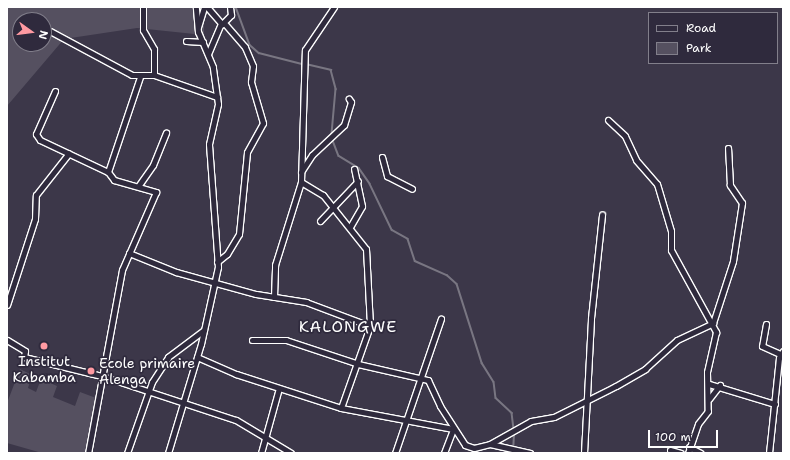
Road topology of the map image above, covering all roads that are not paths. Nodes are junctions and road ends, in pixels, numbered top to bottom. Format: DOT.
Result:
graph roads {
  1 [pos="144,7"];
  2 [pos="196,7"];
  3 [pos="206,7"];
  4 [pos="230,7"];
  5 [pos="334,7"];
  6 [pos="223,24"];
  7 [pos="198,27"];
  8 [pos="52,32"];
  9 [pos="186,41"];
  10 [pos="203,42"];
  11 [pos="208,54"];
  12 [pos="154,75"];
  13 [pos="140,76"];
  14 [pos="55,91"];
  15 [pos="217,97"];
  16 [pos="349,99"];
  17 [pos="608,120"];
  18 [pos="166,132"];
  19 [pos="728,148"];
  20 [pos="69,154"];
  21 [pos="382,157"];
  22 [pos="354,169"];
  23 [pos="108,172"];
  24 [pos="301,172"];
  25 [pos="358,181"];
  26 [pos="301,182"];
  27 [pos="139,185"];
  28 [pos="412,190"];
  29 [pos="335,209"];
  30 [pos="602,215"];
  31 [pos="320,221"];
  32 [pos="350,227"];
  33 [pos="129,253"];
  34 [pos="217,262"];
  35 [pos="216,282"];
  36 [pos="274,296"];
  37 [pos="7,305"];
  38 [pos="441,318"];
  39 [pos="713,323"];
  40 [pos="766,324"];
  41 [pos="370,326"];
  42 [pos="204,330"];
  43 [pos="7,340"];
  44 [pos="252,340"];
  45 [pos="782,352"];
  46 [pos="197,357"];
  47 [pos="358,364"];
  48 [pos="102,376"];
  49 [pos="419,377"];
  50 [pos="709,384"];
  51 [pos="720,385"];
  52 [pos="278,388"];
  53 [pos="147,393"];
  54 [pos="708,400"];
  55 [pos="587,402"];
  56 [pos="776,404"];
  57 [pos="184,405"];
  58 [pos="341,408"];
  59 [pos="405,421"];
  60 [pos="453,429"];
  61 [pos="266,441"];
  62 [pos="490,444"];
  63 [pos="670,450"];
  64 [pos="689,450"];
  65 [pos="88,453"];
  66 [pos="127,453"];
  67 [pos="168,453"];
  68 [pos="261,453"];
  69 [pos="291,453"];
  70 [pos="395,453"];
  71 [pos="444,453"];
  72 [pos="530,453"];
  73 [pos="584,453"];
  74 [pos="681,453"];
  75 [pos="701,453"];
  76 [pos="769,453"];
  1 -- 12 [label="street"];
  2 -- 7 [label="street"];
  3 -- 6 [label="street"];
  3 -- 7 [label="street"];
  4 -- 6 [label="street"];
  5 -- 24 [label="street"];
  6 -- 11 [label="street"];
  6 -- 34 [label="street"];
  7 -- 10 [label="street"];
  8 -- 13 [label="street"];
  9 -- 10 [label="street"];
  10 -- 11 [label="street"];
  11 -- 15 [label="street"];
  12 -- 13 [label="street"];
  12 -- 15 [label="street"];
  13 -- 23 [label="street"];
  14 -- 20 [label="street"];
  15 -- 34 [label="street"];
  16 -- 24 [label="street"];
  17 -- 39 [label="street"];
  18 -- 27 [label="street"];
  19 -- 39 [label="street"];
  20 -- 23 [label="street"];
  20 -- 37 [label="street"];
  21 -- 28 [label="street"];
  22 -- 25 [label="street"];
  23 -- 27 [label="street"];
  24 -- 26 [label="street"];
  25 -- 29 [label="street"];
  25 -- 32 [label="street"];
  26 -- 29 [label="street"];
  26 -- 36 [label="street"];
  27 -- 33 [label="street"];
  29 -- 31 [label="street"];
  29 -- 32 [label="street"];
  30 -- 55 [label="street"];
  32 -- 41 [label="street"];
  33 -- 35 [label="street"];
  33 -- 48 [label="street"];
  34 -- 35 [label="street"];
  35 -- 36 [label="street"];
  35 -- 42 [label="street"];
  36 -- 41 [label="street"];
  38 -- 49 [label="street"];
  39 -- 50 [label="street"];
  39 -- 55 [label="street"];
  40 -- 45 [label="street"];
  41 -- 47 [label="street"];
  42 -- 46 [label="street"];
  42 -- 53 [label="street"];
  43 -- 48 [label="street"];
  44 -- 47 [label="street"];
  45 -- 56 [label="street"];
  46 -- 52 [label="street"];
  46 -- 57 [label="street"];
  47 -- 49 [label="street"];
  47 -- 58 [label="street"];
  48 -- 53 [label="street"];
  48 -- 65 [label="street"];
  49 -- 59 [label="street"];
  49 -- 60 [label="street"];
  50 -- 51 [label="street"];
  50 -- 54 [label="street"];
  51 -- 54 [label="street"];
  51 -- 56 [label="street"];
  52 -- 58 [label="street"];
  52 -- 61 [label="street"];
  53 -- 57 [label="street"];
  53 -- 66 [label="street"];
  54 -- 64 [label="street"];
  55 -- 62 [label="street"];
  55 -- 73 [label="street"];
  56 -- 76 [label="street"];
  57 -- 61 [label="street"];
  57 -- 67 [label="street"];
  58 -- 59 [label="street"];
  59 -- 60 [label="street"];
  59 -- 70 [label="street"];
  60 -- 62 [label="street"];
  60 -- 71 [label="street"];
  61 -- 68 [label="street"];
  61 -- 69 [label="street"];
  62 -- 72 [label="street"];
  63 -- 74 [label="street"];
  64 -- 75 [label="street"];
}
